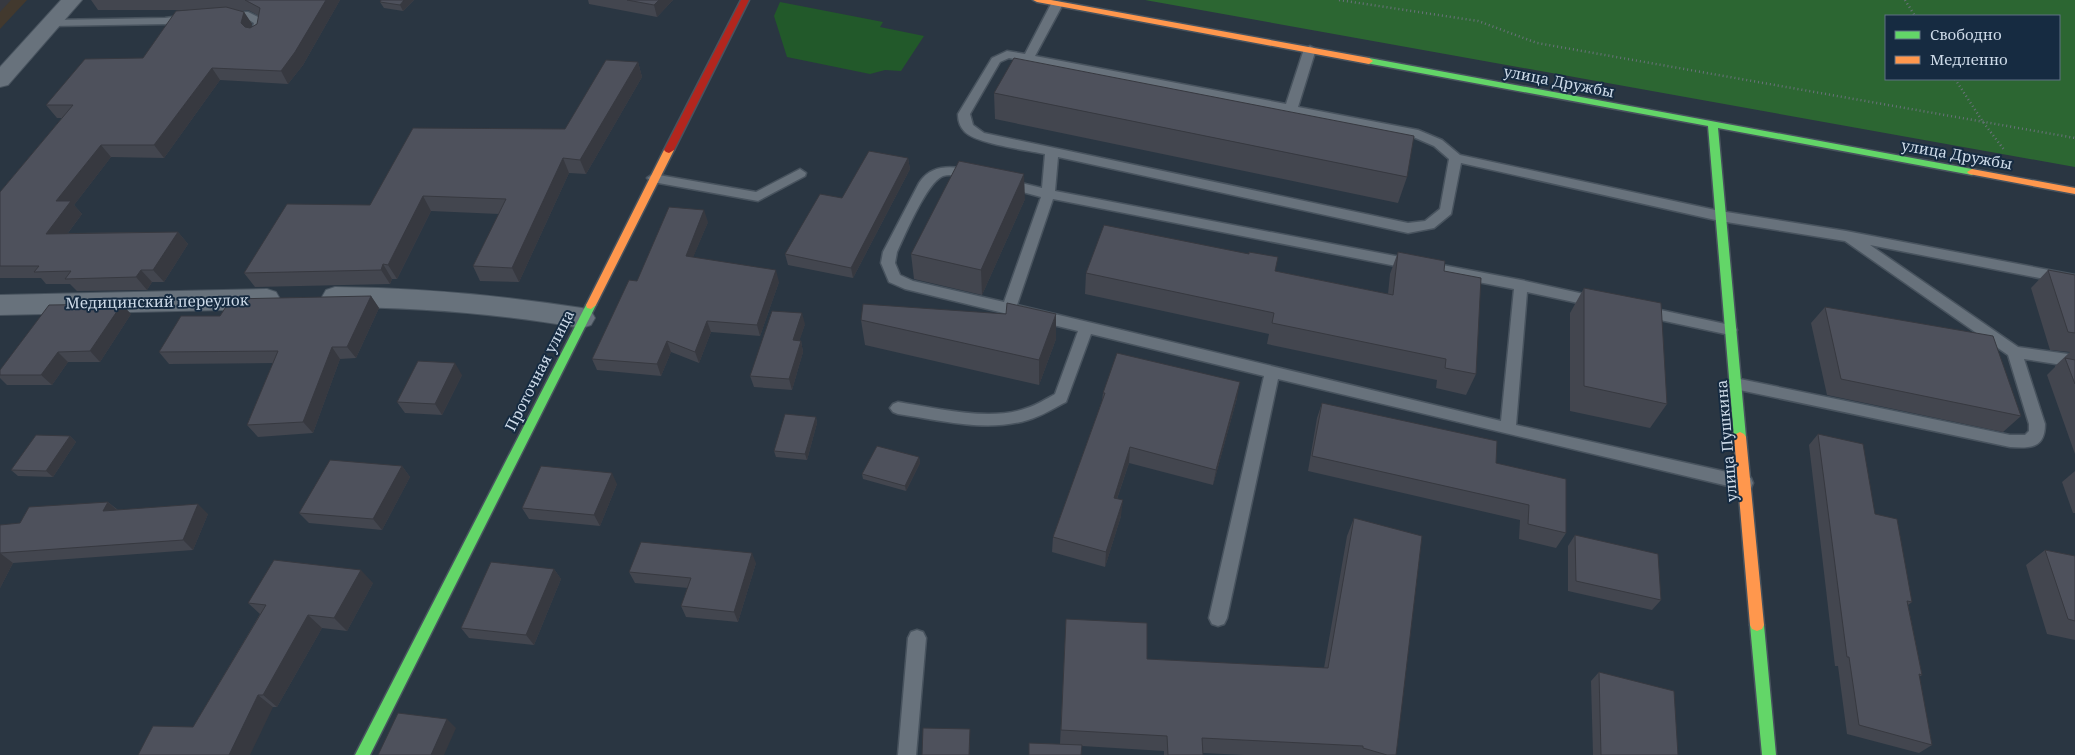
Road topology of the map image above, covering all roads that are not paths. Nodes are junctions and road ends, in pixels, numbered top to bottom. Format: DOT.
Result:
graph roads {
  1 [pos="72,0"];
  2 [pos="745,0"];
  3 [pos="1037,0"];
  4 [pos="1057,4"];
  5 [pos="51,23"];
  6 [pos="257,36"];
  7 [pos="1310,49"];
  8 [pos="1029,57"];
  9 [pos="0,80"];
  10 [pos="1291,108"];
  11 [pos="1714,125"];
  12 [pos="1052,152"];
  13 [pos="1456,158"];
  14 [pos="800,173"];
  15 [pos="653,178"];
  16 [pos="2075,191"];
  17 [pos="1048,194"];
  18 [pos="1720,216"];
  19 [pos="1846,236"];
  20 [pos="2075,280"];
  21 [pos="1521,285"];
  22 [pos="287,298"];
  23 [pos="316,298"];
  24 [pos="1606,304"];
  25 [pos="0,305"];
  26 [pos="1009,308"];
  27 [pos="1626,308"];
  28 [pos="582,318"];
  29 [pos="1086,328"];
  30 [pos="1730,330"];
  31 [pos="2014,352"];
  32 [pos="2075,361"];
  33 [pos="1272,372"];
  34 [pos="1736,384"];
  35 [pos="898,408"];
  36 [pos="1508,429"];
  37 [pos="1745,484"];
  38 [pos="1218,618"];
  39 [pos="917,638"];
  40 [pos="362,755"];
  41 [pos="907,755"];
  42 [pos="1769,755"];
  1 -- 5 [label="street"];
  2 -- 15 [label="street, Проточная улица"];
  3 -- 4 [label="street, улица Дружбы"];
  4 -- 7 [label="street, улица Дружбы"];
  4 -- 8 [label="lane"];
  5 -- 6 [label="lane"];
  5 -- 9 [label="street"];
  7 -- 10 [label="lane"];
  7 -- 11 [label="street, улица Дружбы"];
  8 -- 10 [label="lane"];
  8 -- 12 [label="lane"];
  10 -- 13 [label="lane"];
  11 -- 16 [label="street, улица Дружбы"];
  11 -- 18 [label="street, улица Пушкина"];
  12 -- 13 [label="lane"];
  12 -- 17 [label="lane"];
  13 -- 18 [label="lane"];
  14 -- 15 [label="lane"];
  15 -- 28 [label="street, Проточная улица"];
  17 -- 21 [label="lane"];
  17 -- 26 [label="lane"];
  17 -- 26 [label="lane"];
  18 -- 19 [label="lane"];
  18 -- 30 [label="street, улица Пушкина"];
  19 -- 20 [label="lane"];
  19 -- 31 [label="lane"];
  21 -- 24 [label="lane"];
  21 -- 36 [label="lane"];
  22 -- 25 [label="street, Медицинский переулок"];
  23 -- 28 [label="street"];
  26 -- 29 [label="lane"];
  27 -- 30 [label="lane"];
  28 -- 40 [label="street, Проточная улица"];
  29 -- 33 [label="lane"];
  29 -- 35 [label="lane"];
  30 -- 34 [label="street, улица Пушкина"];
  31 -- 32 [label="lane"];
  31 -- 34 [label="lane"];
  33 -- 36 [label="lane"];
  33 -- 38 [label="lane"];
  34 -- 37 [label="street, улица Пушкина"];
  36 -- 37 [label="lane"];
  37 -- 42 [label="street, улица Пушкина"];
  39 -- 41 [label="lane"];
}
